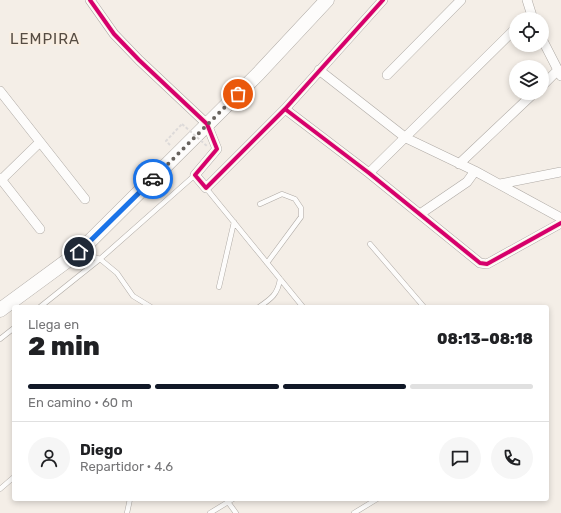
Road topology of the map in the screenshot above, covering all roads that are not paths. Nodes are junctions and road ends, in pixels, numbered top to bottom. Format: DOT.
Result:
graph roads {
  1 [pos="90,0"];
  2 [pos="327,0"];
  3 [pos="383,0"];
  4 [pos="461,0"];
  5 [pos="527,0"];
  6 [pos="529,12"];
  7 [pos="509,35"];
  8 [pos="549,52"];
  9 [pos="320,70"];
  10 [pos="560,73"];
  11 [pos="387,75"];
  12 [pos="549,81"];
  13 [pos="0,91"];
  14 [pos="527,100"];
  15 [pos="285,109"];
  16 [pos="207,124"];
  17 [pos="406,138"];
  18 [pos="40,142"];
  19 [pos="459,164"];
  20 [pos="475,171"];
  21 [pos="561,172"];
  22 [pos="369,173"];
  23 [pos="195,175"];
  24 [pos="0,180"];
  25 [pos="500,184"];
  26 [pos="206,188"];
  27 [pos="86,199"];
  28 [pos="260,204"];
  29 [pos="420,214"];
  30 [pos="561,218"];
  31 [pos="234,222"];
  32 [pos="561,222"];
  33 [pos="40,229"];
  34 [pos="370,244"];
  35 [pos="79,252"];
  36 [pos="100,259"];
  37 [pos="267,263"];
  38 [pos="280,279"];
  39 [pos="219,287"];
  40 [pos="42,305"];
  41 [pos="148,305"];
  42 [pos="262,305"];
  43 [pos="301,305"];
  44 [pos="422,305"];
  45 [pos="0,310"];
  46 [pos="12,330"];
  47 [pos="0,340"];
  48 [pos="12,478"];
  49 [pos="0,489"];
  50 [pos="130,501"];
  51 [pos="374,501"];
  52 [pos="228,502"];
  53 [pos="127,513"];
  54 [pos="210,513"];
  55 [pos="236,513"];
  56 [pos="354,513"];
  1 -- 16 [label="street"];
  2 -- 16 [label="main road"];
  3 -- 9 [label="street"];
  4 -- 11 [label="street"];
  5 -- 6 [label="street"];
  7 -- 17 [label="street"];
  8 -- 10 [label="street"];
  9 -- 15 [label="street"];
  9 -- 17 [label="street"];
  10 -- 12 [label="street"];
  13 -- 18 [label="street"];
  14 -- 19 [label="street"];
  15 -- 22 [label="street"];
  15 -- 26 [label="street"];
  16 -- 23 [label="street"];
  16 -- 35 [label="main road"];
  17 -- 19 [label="street"];
  17 -- 22 [label="street"];
  18 -- 24 [label="street"];
  18 -- 27 [label="street"];
  19 -- 20 [label="street"];
  20 -- 25 [label="street"];
  20 -- 29 [label="street"];
  21 -- 25 [label="street"];
  22 -- 29 [label="street"];
  23 -- 26 [label="street"];
  23 -- 36 [label="lane"];
  24 -- 33 [label="street"];
  25 -- 30 [label="street"];
  26 -- 31 [label="lane"];
  28 -- 37 [label="lane"];
  29 -- 32 [label="street"];
  31 -- 37 [label="lane"];
  31 -- 39 [label="lane"];
  34 -- 44 [label="lane"];
  35 -- 36 [label="lane"];
  35 -- 45 [label="main road"];
  36 -- 40 [label="lane"];
  36 -- 41 [label="lane"];
  37 -- 38 [label="lane"];
  38 -- 42 [label="lane"];
  38 -- 43 [label="lane"];
  46 -- 47 [label="lane"];
  48 -- 49 [label="lane"];
  50 -- 53 [label="lane"];
  51 -- 56 [label="lane"];
  52 -- 54 [label="lane"];
  52 -- 55 [label="lane"];
}
